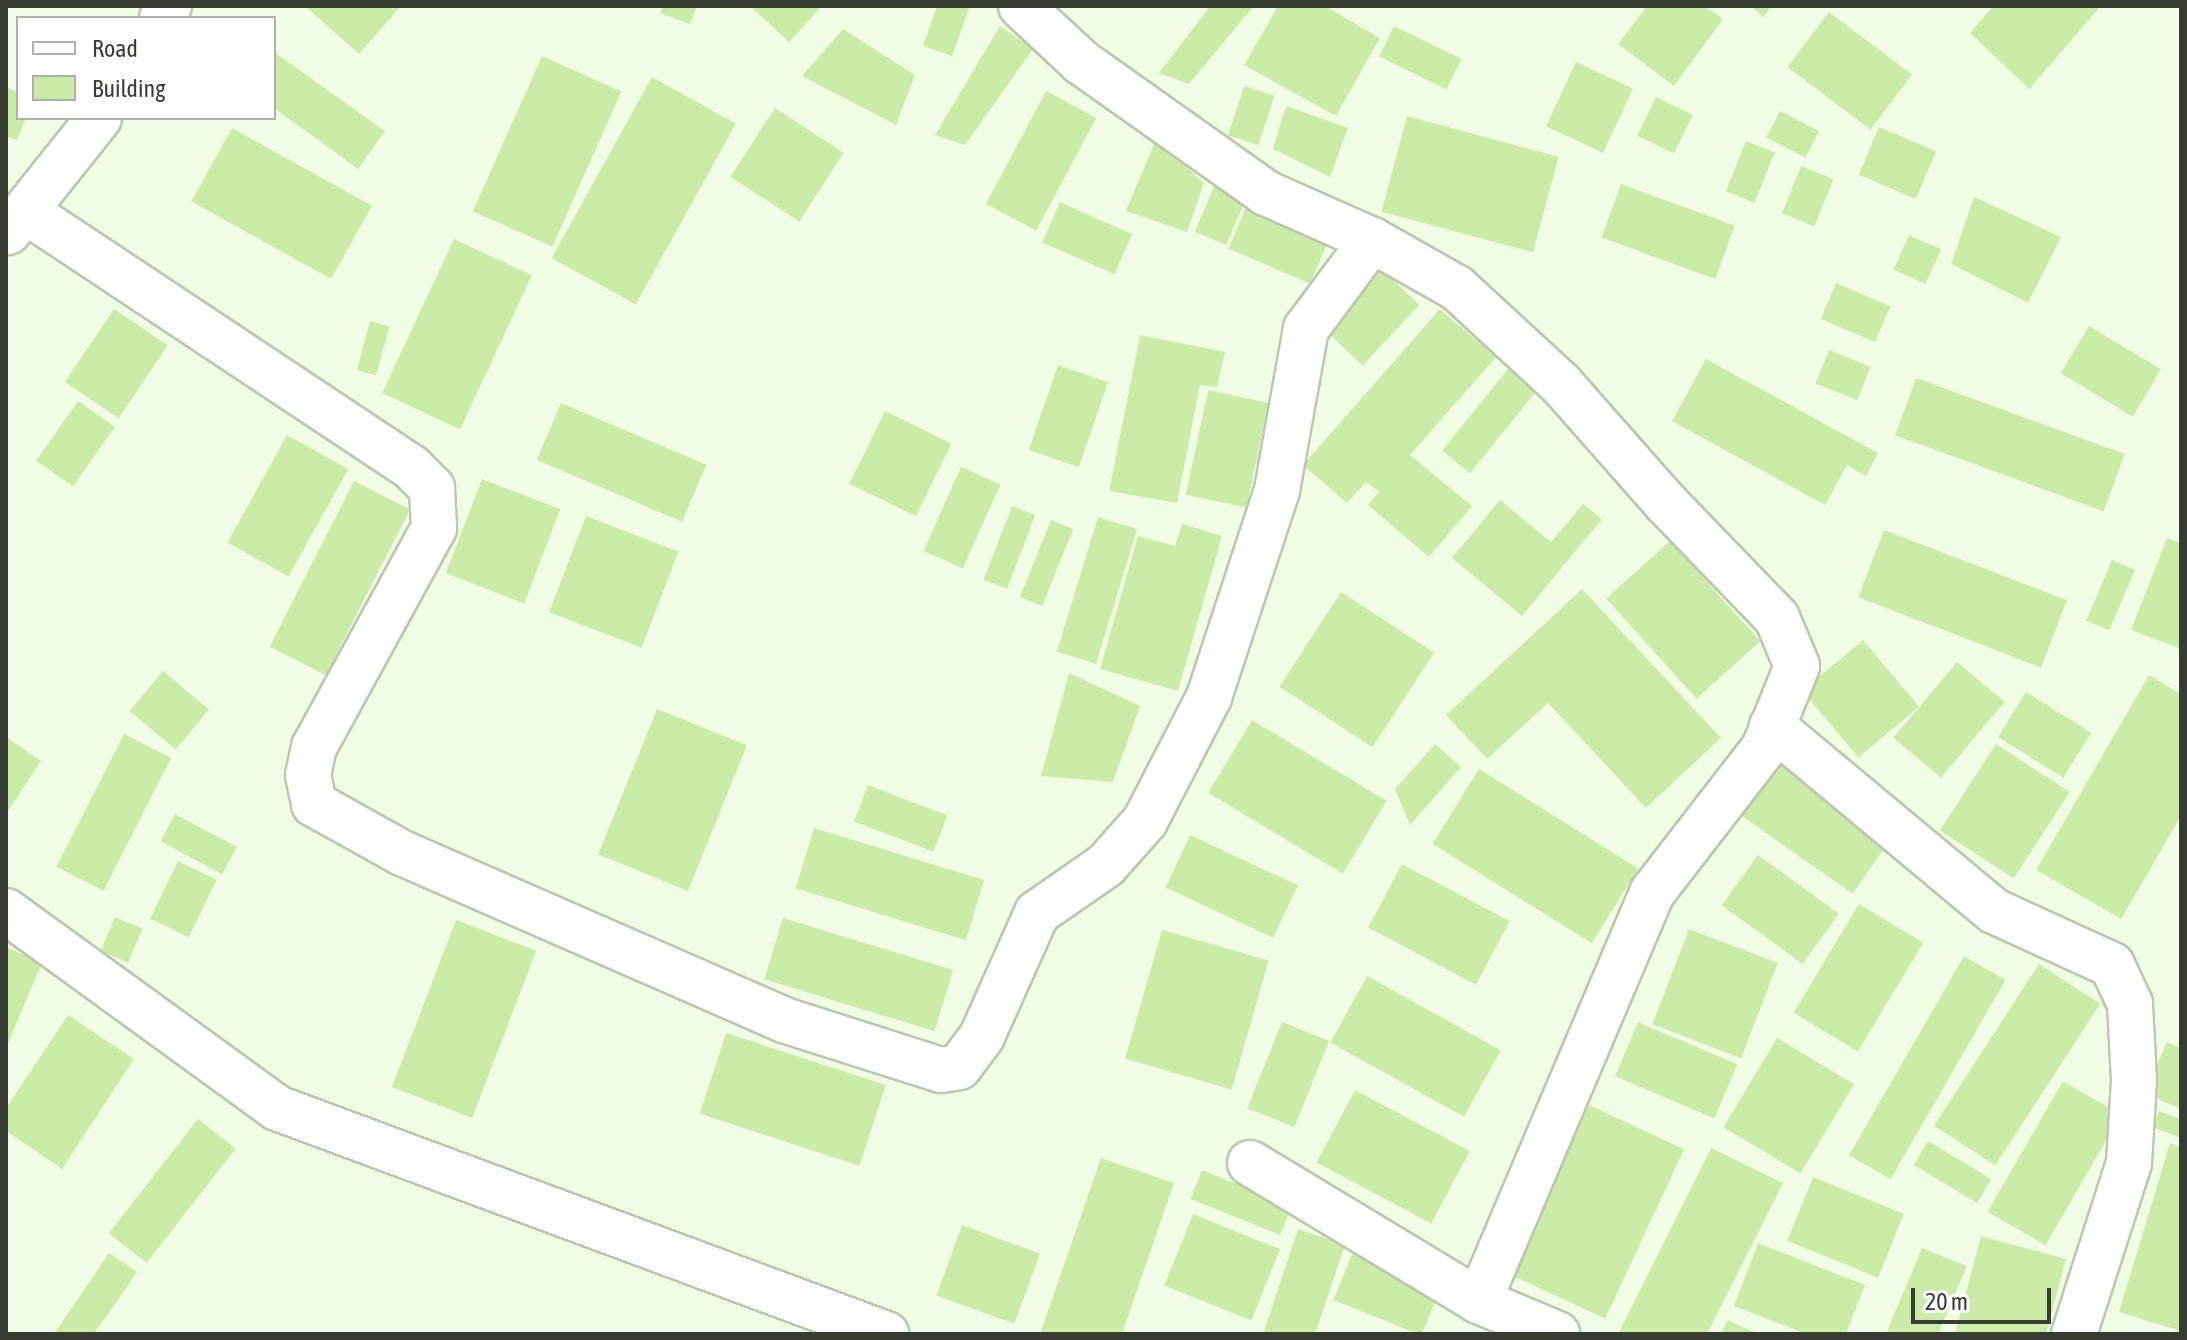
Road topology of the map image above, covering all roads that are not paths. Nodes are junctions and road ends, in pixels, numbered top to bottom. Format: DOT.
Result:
graph roads {
  1 [pos="1021,6"];
  2 [pos="97,120"];
  3 [pos="17,223"];
  4 [pos="1372,240"];
  5 [pos="1772,726"];
  6 [pos="6,911"];
  7 [pos="1250,1163"];
  8 [pos="1479,1301"];
  9 [pos="886,1334"];
  10 [pos="1557,1334"];
  11 [pos="2074,1334"];
  1 -- 4 [label="street"];
  2 -- 3 [label="street"];
  3 -- 4 [label="street"];
  4 -- 5 [label="street"];
  5 -- 8 [label="street"];
  5 -- 11 [label="street"];
  6 -- 9 [label="street"];
  7 -- 8 [label="street"];
  8 -- 10 [label="street"];
}
